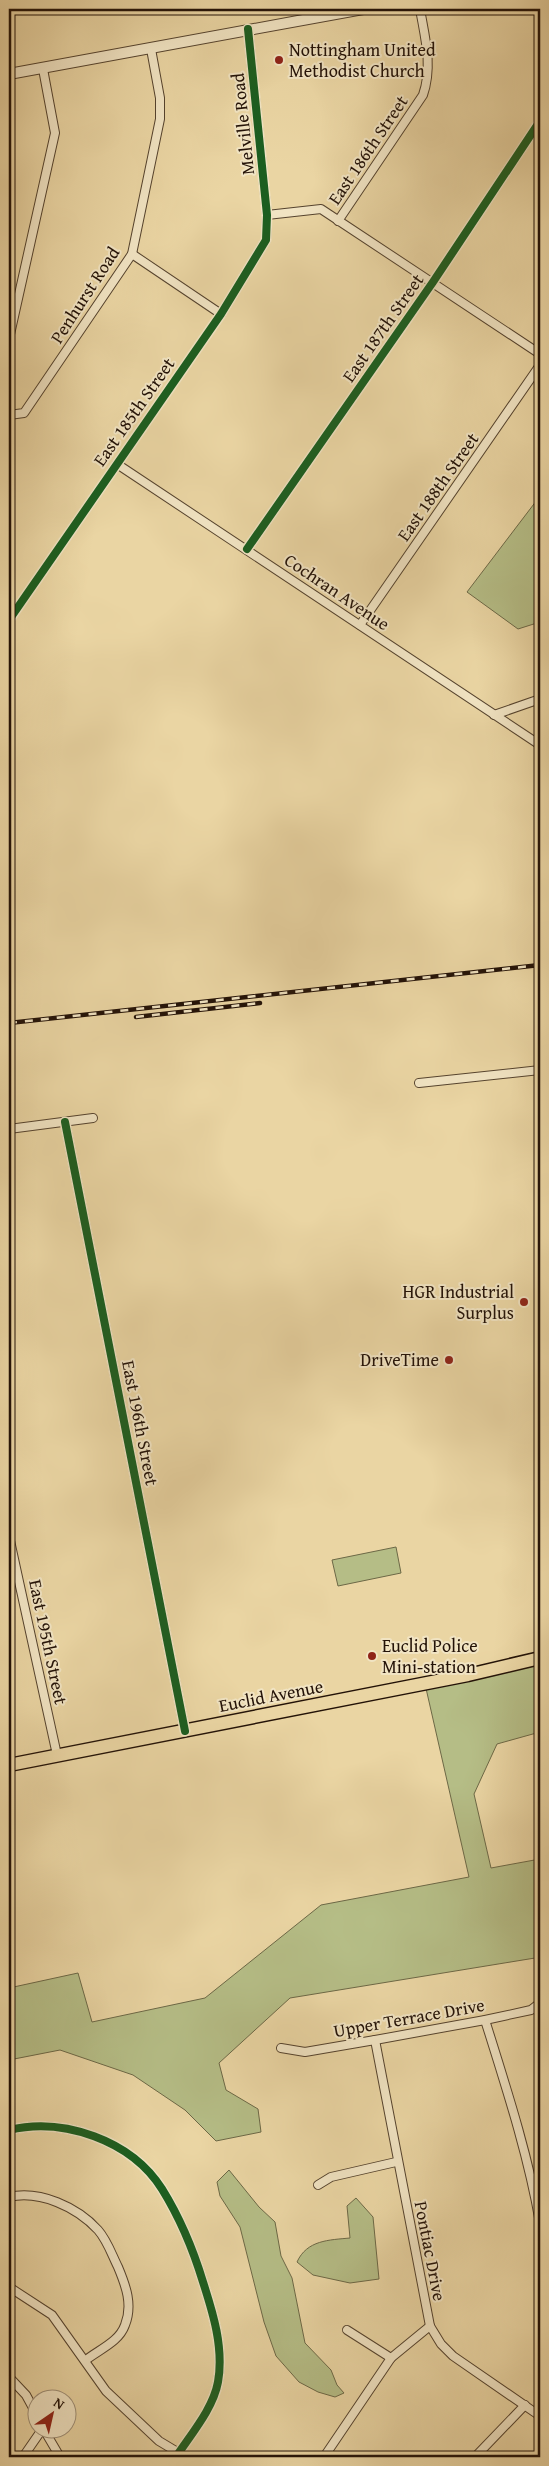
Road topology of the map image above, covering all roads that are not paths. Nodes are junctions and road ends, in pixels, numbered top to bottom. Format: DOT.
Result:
graph roads {
  1 [pos="363,9"];
  2 [pos="420,9"];
  3 [pos="248,30"];
  4 [pos="151,48"];
  5 [pos="43,68"];
  6 [pos="9,74"];
  7 [pos="540,121"];
  8 [pos="537,131"];
  9 [pos="267,215"];
  10 [pos="338,221"];
  11 [pos="132,254"];
  12 [pos="433,282"];
  13 [pos="220,314"];
  14 [pos="9,339"];
  15 [pos="540,354"];
  16 [pos="540,365"];
  17 [pos="9,415"];
  18 [pos="117,464"];
  19 [pos="247,549"];
  20 [pos="9,620"];
  21 [pos="360,625"];
  22 [pos="540,699"];
  23 [pos="494,715"];
  24 [pos="540,745"];
  25 [pos="540,1070"];
  26 [pos="419,1083"];
  27 [pos="93,1118"];
  28 [pos="65,1122"];
  29 [pos="9,1129"];
  30 [pos="9,1536"];
  31 [pos="540,1658"];
  32 [pos="185,1731"];
  33 [pos="57,1755"];
  34 [pos="9,1765"];
  35 [pos="540,2003"];
  36 [pos="485,2020"];
  37 [pos="374,2040"];
  38 [pos="281,2048"];
  39 [pos="9,2130"];
  40 [pos="396,2162"];
  41 [pos="318,2185"];
  42 [pos="9,2197"];
  43 [pos="540,2223"];
  44 [pos="9,2287"];
  45 [pos="430,2326"];
  46 [pos="347,2330"];
  47 [pos="391,2358"];
  48 [pos="86,2360"];
  49 [pos="9,2377"];
  50 [pos="28,2399"];
  51 [pos="525,2405"];
  52 [pos="540,2416"];
  53 [pos="36,2438"];
  54 [pos="49,2438"];
  55 [pos="177,2455"];
  56 [pos="23,2457"];
  57 [pos="60,2457"];
  58 [pos="324,2457"];
  59 [pos="475,2457"];
  1 -- 3 [label="street"];
  2 -- 10 [label="street, East 186th Street"];
  3 -- 4 [label="street"];
  3 -- 9 [label="street, Melville Road"];
  4 -- 5 [label="street"];
  4 -- 11 [label="street, Penhurst Road"];
  5 -- 6 [label="street"];
  5 -- 14 [label="street"];
  7 -- 8 [label="street, East 187th Street"];
  8 -- 12 [label="street, East 187th Street"];
  9 -- 10 [label="street"];
  9 -- 13 [label="street, East 185th Street"];
  10 -- 12 [label="street"];
  11 -- 13 [label="street"];
  11 -- 17 [label="street, Penhurst Road"];
  12 -- 15 [label="street"];
  12 -- 19 [label="street, East 187th Street"];
  13 -- 18 [label="street, East 185th Street"];
  16 -- 21 [label="street, East 188th Street"];
  18 -- 19 [label="street, Cochran Avenue"];
  18 -- 20 [label="street, East 185th Street"];
  19 -- 21 [label="street, Cochran Avenue"];
  21 -- 23 [label="street, Cochran Avenue"];
  22 -- 23 [label="street"];
  23 -- 24 [label="street, Cochran Avenue"];
  25 -- 26 [label="street"];
  27 -- 28 [label="street"];
  28 -- 29 [label="street"];
  28 -- 32 [label="street, East 196th Street"];
  30 -- 33 [label="street, East 195th Street"];
  31 -- 32 [label="main road, Euclid Avenue"];
  32 -- 33 [label="main road, Euclid Avenue"];
  33 -- 34 [label="main road, Euclid Avenue"];
  35 -- 36 [label="street, Upper Terrace Drive"];
  36 -- 37 [label="street, Upper Terrace Drive"];
  36 -- 43 [label="street"];
  37 -- 38 [label="street, Upper Terrace Drive"];
  37 -- 40 [label="street, Pontiac Drive"];
  39 -- 55 [label="street"];
  40 -- 41 [label="street"];
  40 -- 45 [label="street, Pontiac Drive"];
  42 -- 48 [label="street"];
  44 -- 48 [label="street"];
  45 -- 47 [label="street"];
  45 -- 51 [label="street, Pontiac Drive"];
  46 -- 47 [label="street"];
  47 -- 58 [label="street"];
  48 -- 55 [label="street"];
  49 -- 50 [label="street"];
  51 -- 52 [label="street, Pontiac Drive"];
  51 -- 59 [label="street"];
  53 -- 56 [label="street"];
  54 -- 57 [label="street"];
}
